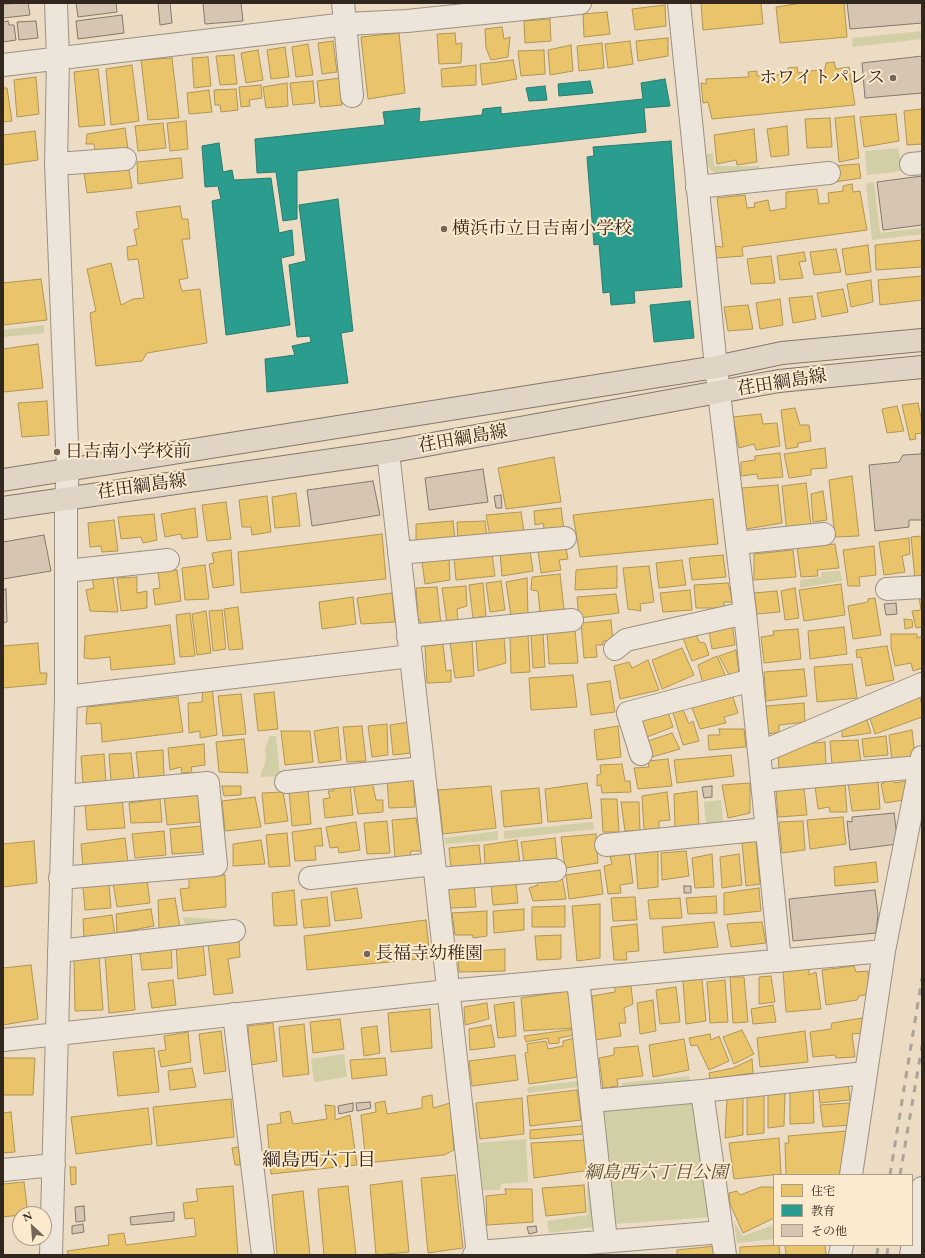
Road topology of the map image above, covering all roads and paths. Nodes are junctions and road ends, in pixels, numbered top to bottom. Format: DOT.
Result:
graph roads {
  1 [pos="56,3"];
  2 [pos="344,3"];
  3 [pos="580,3"];
  4 [pos="679,3"];
  5 [pos="346,24"];
  6 [pos="58,59"];
  7 [pos="3,65"];
  8 [pos="352,96"];
  9 [pos="126,159"];
  10 [pos="56,164"];
  11 [pos="829,173"];
  12 [pos="698,187"];
  13 [pos="922,340"];
  14 [pos="716,367"];
  15 [pos="922,367"];
  16 [pos="719,393"];
  17 [pos="388,452"];
  18 [pos="68,470"];
  19 [pos="3,480"];
  20 [pos="66,498"];
  21 [pos="3,508"];
  22 [pos="824,534"];
  23 [pos="565,538"];
  24 [pos="737,543"];
  25 [pos="399,553"];
  26 [pos="168,560"];
  27 [pos="66,571"];
  28 [pos="922,587"];
  29 [pos="887,589"];
  30 [pos="745,613"];
  31 [pos="572,620"];
  32 [pos="409,646"];
  33 [pos="616,649"];
  34 [pos="752,680"];
  35 [pos="922,684"];
  36 [pos="66,697"];
  37 [pos="759,753"];
  38 [pos="641,754"];
  39 [pos="921,762"];
  40 [pos="423,768"];
  41 [pos="762,781"];
  42 [pos="286,782"];
  43 [pos="63,796"];
  44 [pos="766,829"];
  45 [pos="606,844"];
  46 [pos="555,870"];
  47 [pos="435,872"];
  48 [pos="60,878"];
  49 [pos="310,878"];
  50 [pos="234,931"];
  51 [pos="59,951"];
  52 [pos="884,951"];
  53 [pos="780,961"];
  54 [pos="578,979"];
  55 [pos="448,991"];
  56 [pos="234,1014"];
  57 [pos="57,1034"];
  58 [pos="3,1040"];
  59 [pos="865,1073"];
  60 [pos="702,1091"];
  61 [pos="591,1101"];
  62 [pos="54,1165"];
  63 [pos="3,1170"];
  64 [pos="851,1174"];
  65 [pos="922,1188"];
  66 [pos="722,1232"];
  67 [pos="606,1241"];
  68 [pos="913,1243"];
  69 [pos="476,1254"];
  70 [pos="52,1255"];
  71 [pos="263,1255"];
  72 [pos="725,1255"];
  1 -- 6 [label="street"];
  2 -- 5 [label="street"];
  3 -- 5 [label="street"];
  4 -- 12 [label="street"];
  5 -- 6 [label="street"];
  5 -- 8 [label="street"];
  6 -- 7 [label="street"];
  6 -- 10 [label="street"];
  9 -- 10 [label="street"];
  10 -- 18 [label="street"];
  11 -- 12 [label="street"];
  12 -- 14 [label="street"];
  13 -- 14 [label="main road, 荏田綱島線"];
  14 -- 16 [label="street"];
  14 -- 18 [label="main road, 荏田綱島線"];
  15 -- 16 [label="main road, 荏田綱島線"];
  16 -- 17 [label="main road, 荏田綱島線"];
  16 -- 24 [label="street"];
  17 -- 20 [label="main road, 荏田綱島線"];
  17 -- 25 [label="street"];
  18 -- 19 [label="main road, 荏田綱島線"];
  18 -- 20 [label="street"];
  20 -- 21 [label="main road, 荏田綱島線"];
  20 -- 27 [label="street"];
  22 -- 24 [label="street"];
  23 -- 25 [label="street"];
  24 -- 30 [label="street"];
  25 -- 32 [label="street"];
  26 -- 27 [label="street"];
  27 -- 36 [label="street"];
  28 -- 29 [label="street"];
  30 -- 33 [label="street"];
  30 -- 34 [label="street"];
  31 -- 32 [label="street"];
  32 -- 36 [label="street"];
  32 -- 40 [label="street"];
  34 -- 37 [label="street"];
  34 -- 38 [label="street"];
  35 -- 37 [label="street"];
  36 -- 43 [label="street"];
  37 -- 41 [label="street"];
  39 -- 41 [label="street"];
  39 -- 52 [label="street"];
  40 -- 42 [label="street"];
  40 -- 47 [label="street"];
  41 -- 44 [label="street"];
  43 -- 48 [label="street"];
  43 -- 48 [label="street"];
  44 -- 45 [label="street"];
  44 -- 53 [label="street"];
  46 -- 47 [label="street"];
  47 -- 49 [label="street"];
  47 -- 55 [label="street"];
  48 -- 51 [label="street"];
  50 -- 51 [label="street"];
  51 -- 57 [label="street"];
  52 -- 53 [label="street"];
  52 -- 59 [label="street"];
  53 -- 54 [label="street"];
  54 -- 55 [label="street"];
  54 -- 61 [label="street"];
  55 -- 56 [label="street"];
  55 -- 69 [label="street"];
  56 -- 57 [label="street"];
  56 -- 71 [label="street"];
  57 -- 58 [label="street"];
  57 -- 62 [label="street"];
  59 -- 60 [label="street"];
  59 -- 64 [label="street"];
  60 -- 61 [label="street"];
  60 -- 66 [label="street"];
  61 -- 67 [label="street"];
  62 -- 63 [label="street"];
  62 -- 70 [label="street"];
  65 -- 68 [label="street"];
  66 -- 67 [label="street"];
  66 -- 72 [label="street"];
  67 -- 69 [label="street"];
}
